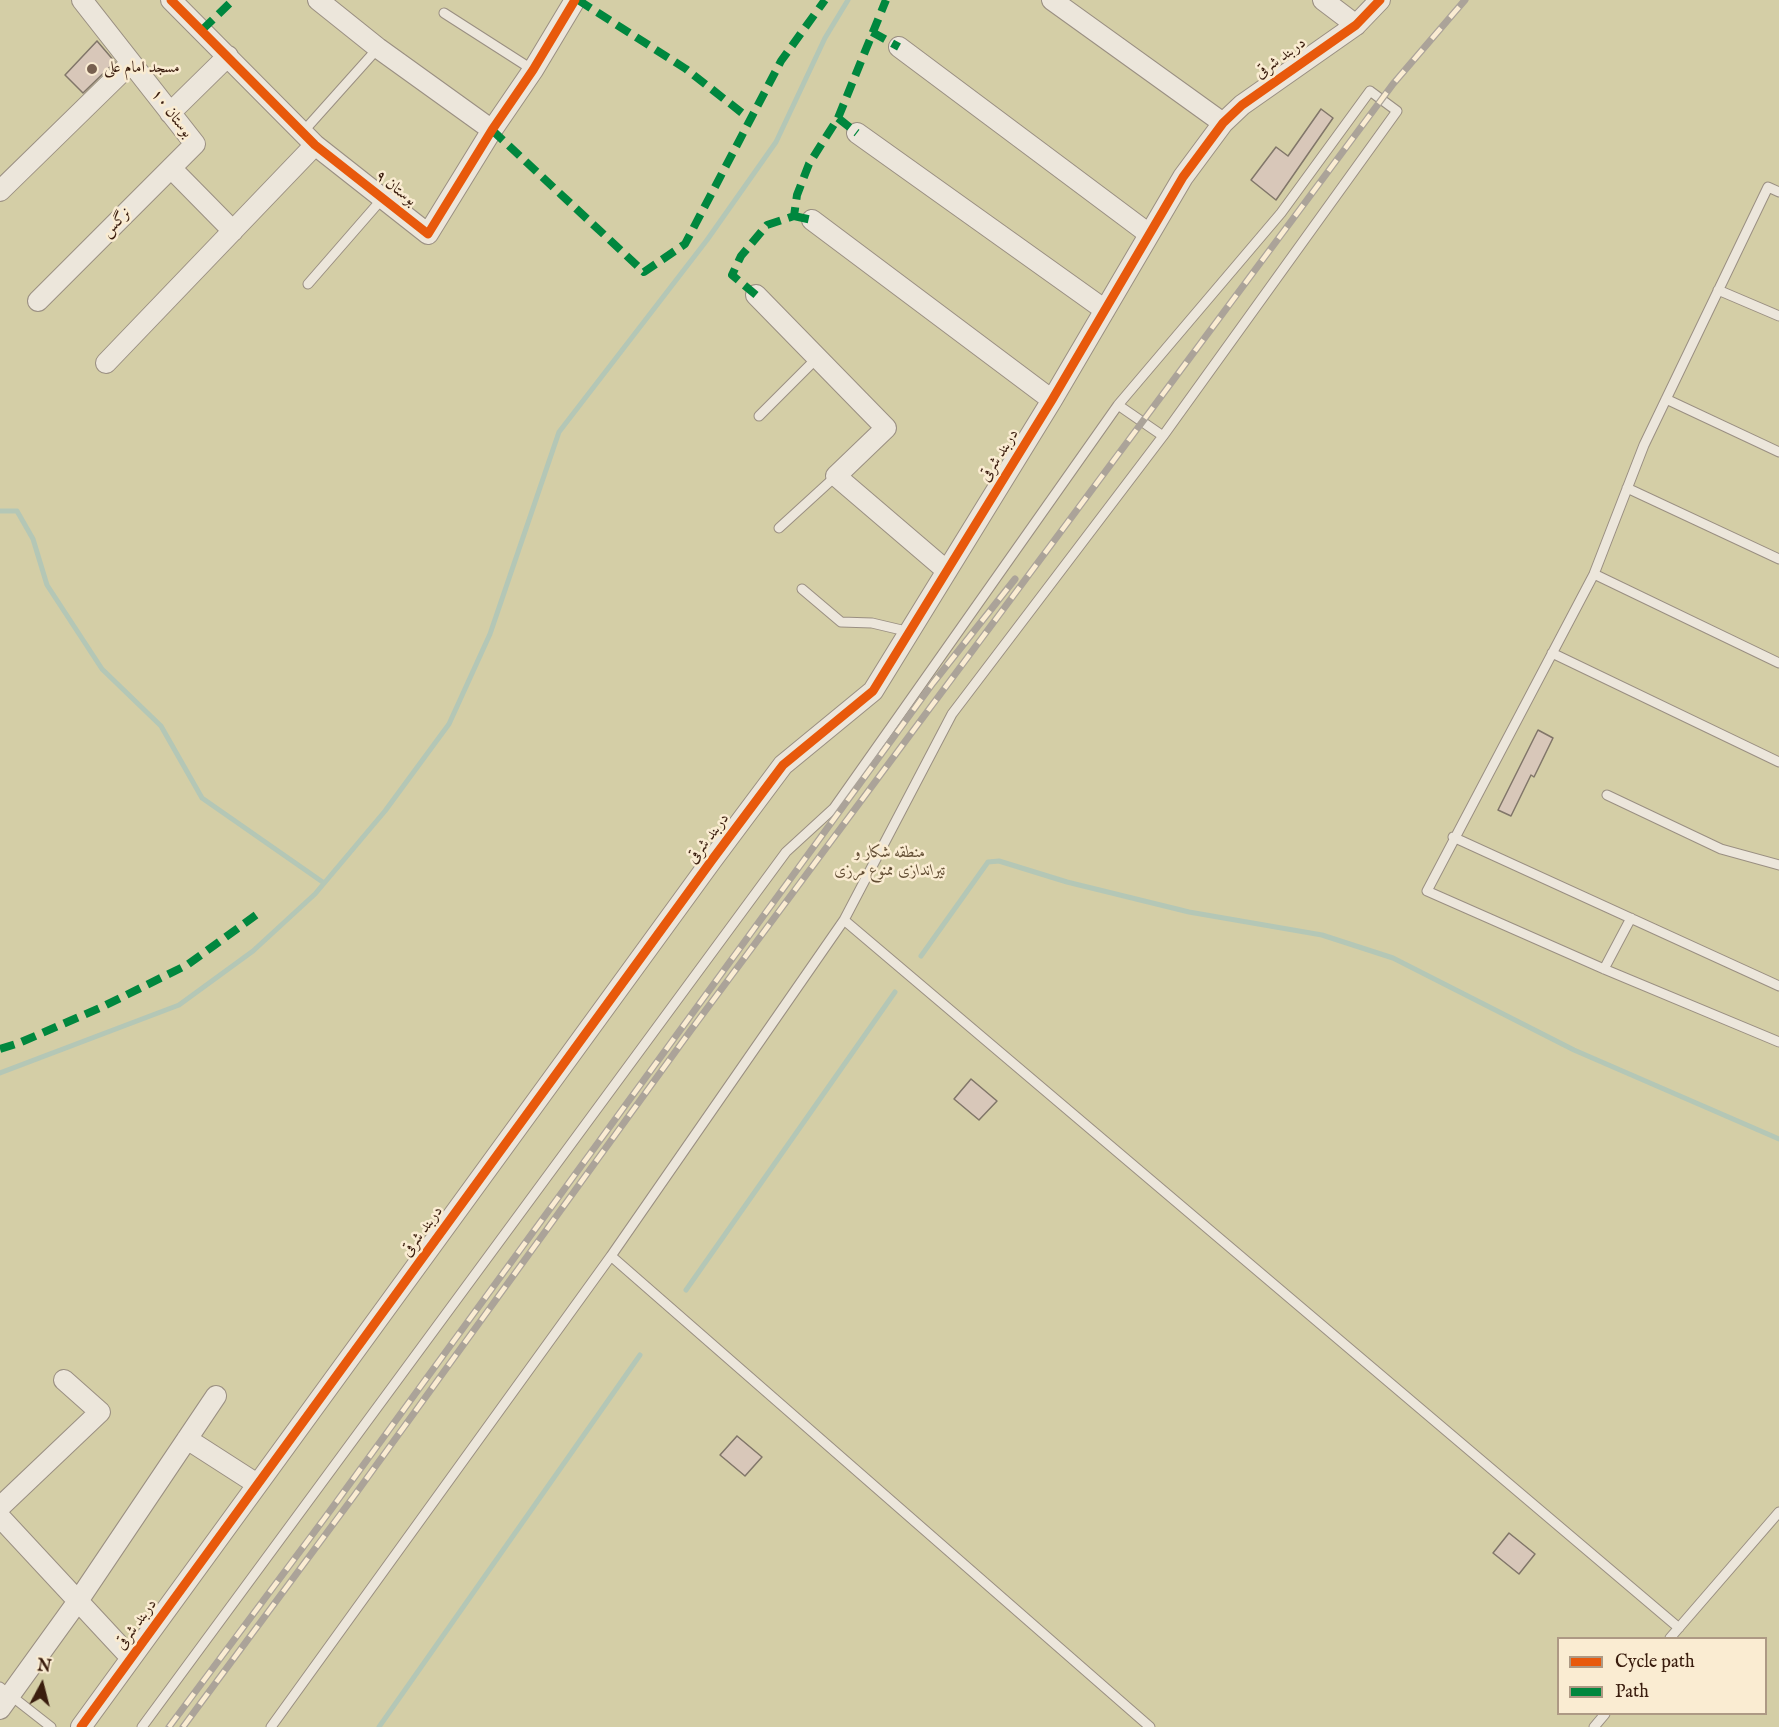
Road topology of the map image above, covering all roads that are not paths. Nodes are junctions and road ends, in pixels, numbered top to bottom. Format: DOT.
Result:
graph roads {
  1 [pos="82,0"];
  2 [pos="171,0"];
  3 [pos="318,0"];
  4 [pos="574,0"];
  5 [pos="1052,0"];
  6 [pos="1323,0"];
  7 [pos="1380,0"];
  8 [pos="444,14"];
  9 [pos="1356,25"];
  10 [pos="899,47"];
  11 [pos="378,48"];
  12 [pos="228,56"];
  13 [pos="131,63"];
  14 [pos="533,70"];
  15 [pos="170,113"];
  16 [pos="1223,123"];
  17 [pos="492,129"];
  18 [pos="857,133"];
  19 [pos="308,139"];
  20 [pos="195,144"];
  21 [pos="171,168"];
  22 [pos="0,191"];
  23 [pos="1779,192"];
  24 [pos="382,199"];
  25 [pos="812,220"];
  26 [pos="233,231"];
  27 [pos="1149,234"];
  28 [pos="308,284"];
  29 [pos="1718,290"];
  30 [pos="756,295"];
  31 [pos="38,301"];
  32 [pos="1105,310"];
  33 [pos="1779,316"];
  34 [pos="818,357"];
  35 [pos="106,363"];
  36 [pos="1666,399"];
  37 [pos="1052,400"];
  38 [pos="1118,405"];
  39 [pos="759,416"];
  40 [pos="1163,436"];
  41 [pos="1779,452"];
  42 [pos="836,476"];
  43 [pos="1627,488"];
  44 [pos="779,528"];
  45 [pos="1779,559"];
  46 [pos="947,571"];
  47 [pos="1594,574"];
  48 [pos="802,590"];
  49 [pos="910,632"];
  50 [pos="1551,653"];
  51 [pos="1779,663"];
  52 [pos="1779,762"];
  53 [pos="1607,795"];
  54 [pos="1454,837"];
  55 [pos="1779,865"];
  56 [pos="1631,918"];
  57 [pos="844,920"];
  58 [pos="1604,969"];
  59 [pos="1779,986"];
  60 [pos="1779,1042"];
  61 [pos="611,1256"];
  62 [pos="64,1380"];
  63 [pos="216,1395"];
  64 [pos="187,1439"];
  65 [pos="257,1484"];
  66 [pos="0,1507"];
  67 [pos="1779,1512"];
  68 [pos="0,1517"];
  69 [pos="78,1602"];
  70 [pos="1679,1628"];
  71 [pos="1671,1637"];
  72 [pos="131,1658"];
  73 [pos="3,1697"];
  74 [pos="1603,1715"];
  75 [pos="51,1727"];
  76 [pos="81,1727"];
  77 [pos="142,1727"];
  78 [pos="271,1727"];
  79 [pos="1150,1727"];
  80 [pos="1594,1727"];
  1 -- 13 [label="street, بوستان ۱۰"];
  2 -- 12 [label="street, بوستان ۹"];
  3 -- 11 [label="street"];
  4 -- 14 [label="street, بوستان ۹"];
  5 -- 16 [label="street"];
  6 -- 9 [label="street"];
  7 -- 9 [label="street, دربند شرقی"];
  8 -- 14 [label="lane"];
  9 -- 16 [label="street, دربند شرقی"];
  10 -- 27 [label="street"];
  11 -- 17 [label="street"];
  11 -- 19 [label="lane"];
  12 -- 15 [label="street"];
  12 -- 19 [label="street, بوستان ۹"];
  13 -- 15 [label="street, بوستان ۱۰"];
  13 -- 22 [label="street"];
  14 -- 17 [label="street, بوستان ۹"];
  15 -- 20 [label="street, بوستان ۱۰"];
  16 -- 27 [label="street, دربند شرقی"];
  17 -- 24 [label="street, بوستان ۹"];
  18 -- 32 [label="street"];
  19 -- 24 [label="street, بوستان ۹"];
  19 -- 26 [label="street"];
  20 -- 21 [label="street, نرگس"];
  21 -- 26 [label="street"];
  21 -- 31 [label="street, نرگس"];
  23 -- 29 [label="lane"];
  24 -- 28 [label="lane"];
  25 -- 37 [label="street"];
  26 -- 35 [label="street"];
  27 -- 32 [label="street, دربند شرقی"];
  29 -- 33 [label="lane"];
  29 -- 36 [label="lane"];
  30 -- 34 [label="street"];
  32 -- 37 [label="street, دربند شرقی"];
  34 -- 39 [label="lane"];
  34 -- 42 [label="street"];
  36 -- 41 [label="lane"];
  36 -- 43 [label="lane"];
  37 -- 46 [label="street, دربند شرقی"];
  38 -- 40 [label="lane"];
  38 -- 40 [label="lane"];
  38 -- 77 [label="lane"];
  40 -- 57 [label="lane"];
  42 -- 44 [label="lane"];
  42 -- 46 [label="street"];
  43 -- 45 [label="lane"];
  43 -- 47 [label="lane"];
  46 -- 49 [label="street, دربند شرقی"];
  47 -- 50 [label="lane"];
  47 -- 51 [label="lane"];
  48 -- 49 [label="lane"];
  49 -- 65 [label="street, دربند شرقی"];
  50 -- 52 [label="lane"];
  50 -- 54 [label="lane"];
  53 -- 55 [label="lane"];
  54 -- 56 [label="lane"];
  54 -- 58 [label="lane"];
  56 -- 58 [label="lane"];
  56 -- 59 [label="lane"];
  57 -- 61 [label="lane"];
  57 -- 70 [label="lane"];
  58 -- 60 [label="lane"];
  61 -- 78 [label="lane"];
  61 -- 79 [label="lane"];
  62 -- 66 [label="street"];
  63 -- 64 [label="street"];
  64 -- 65 [label="street"];
  64 -- 69 [label="street"];
  65 -- 72 [label="street, دربند شرقی"];
  67 -- 70 [label="lane"];
  68 -- 69 [label="street"];
  69 -- 72 [label="street"];
  69 -- 73 [label="street"];
  70 -- 71 [label="lane"];
  72 -- 76 [label="street, دربند شرقی"];
  73 -- 75 [label="lane"];
  74 -- 80 [label="lane"];
}
